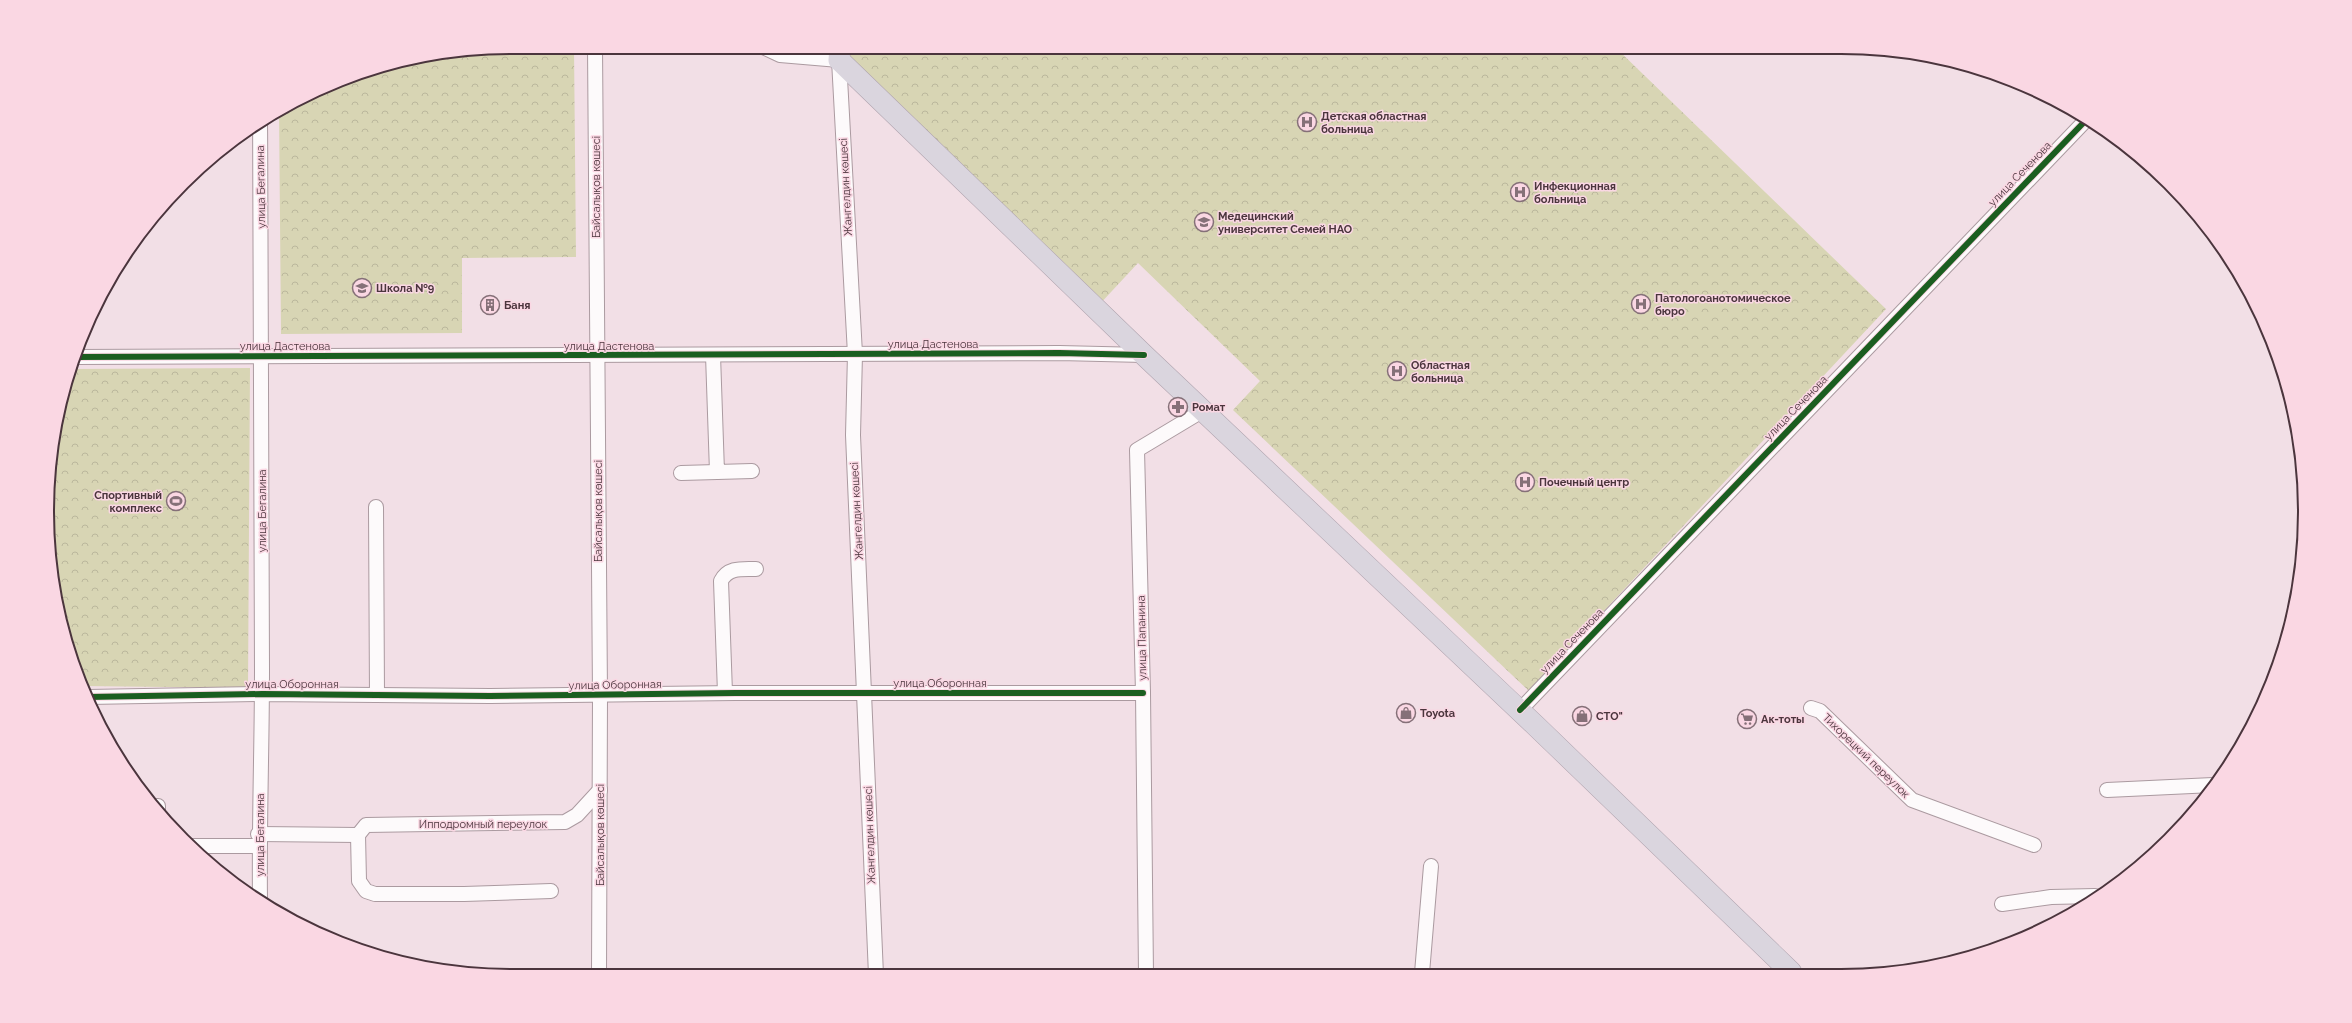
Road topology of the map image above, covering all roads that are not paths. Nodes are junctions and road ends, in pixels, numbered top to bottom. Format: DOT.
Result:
graph roads {
  1 [pos="595,54"];
  2 [pos="778,54"];
  3 [pos="840,54"];
  4 [pos="2083,123"];
  5 [pos="260,129"];
  6 [pos="855,354"];
  7 [pos="713,355"];
  8 [pos="1144,355"];
  9 [pos="263,356"];
  10 [pos="597,356"];
  11 [pos="81,357"];
  12 [pos="1202,411"];
  13 [pos="752,471"];
  14 [pos="716,472"];
  15 [pos="681,473"];
  16 [pos="376,507"];
  17 [pos="756,569"];
  18 [pos="725,693"];
  19 [pos="865,693"];
  20 [pos="1143,693"];
  21 [pos="262,694"];
  22 [pos="377,695"];
  23 [pos="600,695"];
  24 [pos="93,697"];
  25 [pos="1811,708"];
  26 [pos="1520,710"];
  27 [pos="2207,785"];
  28 [pos="600,790"];
  29 [pos="2107,790"];
  30 [pos="358,835"];
  31 [pos="259,840"];
  32 [pos="199,845"];
  33 [pos="2034,845"];
  34 [pos="1431,866"];
  35 [pos="551,891"];
  36 [pos="260,894"];
  37 [pos="2088,896"];
  38 [pos="2002,904"];
  39 [pos="1740,921"];
  40 [pos="599,969"];
  41 [pos="876,969"];
  42 [pos="1146,969"];
  43 [pos="1422,969"];
  44 [pos="1769,969"];
  45 [pos="1788,969"];
  1 -- 10 [label="street, Байсалықов көшесі"];
  2 -- 3 [label="street"];
  3 -- 6 [label="street, Жангелдин көшесі"];
  3 -- 8 [label="highway"];
  4 -- 26 [label="street, улица Сеченова"];
  5 -- 9 [label="street, улица Бегалина"];
  6 -- 7 [label="street, улица Дастенова"];
  6 -- 8 [label="street, улица Дастенова"];
  6 -- 19 [label="street, Жангелдин көшесі"];
  7 -- 10 [label="street, улица Дастенова"];
  7 -- 14 [label="street"];
  8 -- 12 [label="highway"];
  9 -- 10 [label="street, улица Дастенова"];
  9 -- 11 [label="street, улица Дастенова"];
  9 -- 21 [label="street, улица Бегалина"];
  10 -- 23 [label="street, Байсалықов көшесі"];
  12 -- 20 [label="street, улица Папанина"];
  12 -- 26 [label="highway"];
  13 -- 14 [label="street"];
  14 -- 15 [label="street"];
  16 -- 22 [label="street"];
  17 -- 18 [label="street"];
  18 -- 19 [label="street, улица Оборонная"];
  18 -- 23 [label="street, улица Оборонная"];
  19 -- 20 [label="street, улица Оборонная"];
  19 -- 41 [label="street, Жангелдин көшесі"];
  20 -- 42 [label="street, улица Папанина"];
  21 -- 22 [label="street, улица Оборонная"];
  21 -- 24 [label="street, улица Оборонная"];
  21 -- 31 [label="street, улица Бегалина"];
  22 -- 23 [label="street, улица Оборонная"];
  23 -- 28 [label="street, Байсалықов көшесі"];
  25 -- 33 [label="street, Тихорецкий переулок"];
  26 -- 39 [label="highway"];
  27 -- 29 [label="street"];
  28 -- 30 [label="street, Ипподромный переулок"];
  28 -- 40 [label="street, Байсалықов көшесі"];
  30 -- 31 [label="street"];
  30 -- 35 [label="street"];
  31 -- 32 [label="street"];
  31 -- 36 [label="street, улица Бегалина"];
  34 -- 43 [label="street"];
  37 -- 38 [label="street"];
  39 -- 44 [label="highway"];
  39 -- 45 [label="highway"];
}
